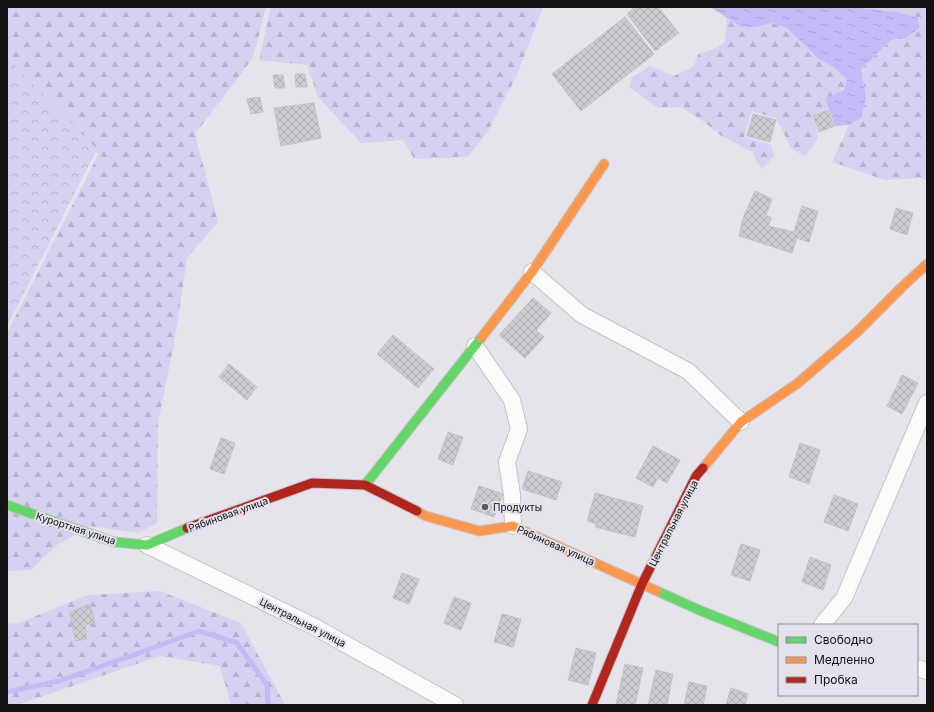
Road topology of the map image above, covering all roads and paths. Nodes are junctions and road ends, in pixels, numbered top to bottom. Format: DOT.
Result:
graph roads {
  1 [pos="604,164"];
  2 [pos="927,264"];
  3 [pos="532,272"];
  4 [pos="475,346"];
  5 [pos="927,404"];
  6 [pos="741,422"];
  7 [pos="365,485"];
  8 [pos="7,505"];
  9 [pos="513,526"];
  10 [pos="147,545"];
  11 [pos="642,584"];
  12 [pos="823,624"];
  13 [pos="778,642"];
  14 [pos="455,705"];
  15 [pos="592,705"];
  1 -- 3 [label="street"];
  2 -- 6 [label="street, Центральная улица"];
  3 -- 4 [label="street"];
  3 -- 6 [label="street"];
  4 -- 7 [label="street"];
  4 -- 9 [label="street"];
  5 -- 12 [label="street"];
  6 -- 11 [label="street, Центральная улица"];
  7 -- 9 [label="street, Рябиновая улица"];
  7 -- 10 [label="street, Рябиновая улица"];
  8 -- 10 [label="street, Курортная улица"];
  9 -- 11 [label="street, Рябиновая улица"];
  10 -- 14 [label="street, Центральная улица"];
  11 -- 13 [label="street, Рябиновая улица"];
  11 -- 15 [label="street, Центральная улица"];
}
